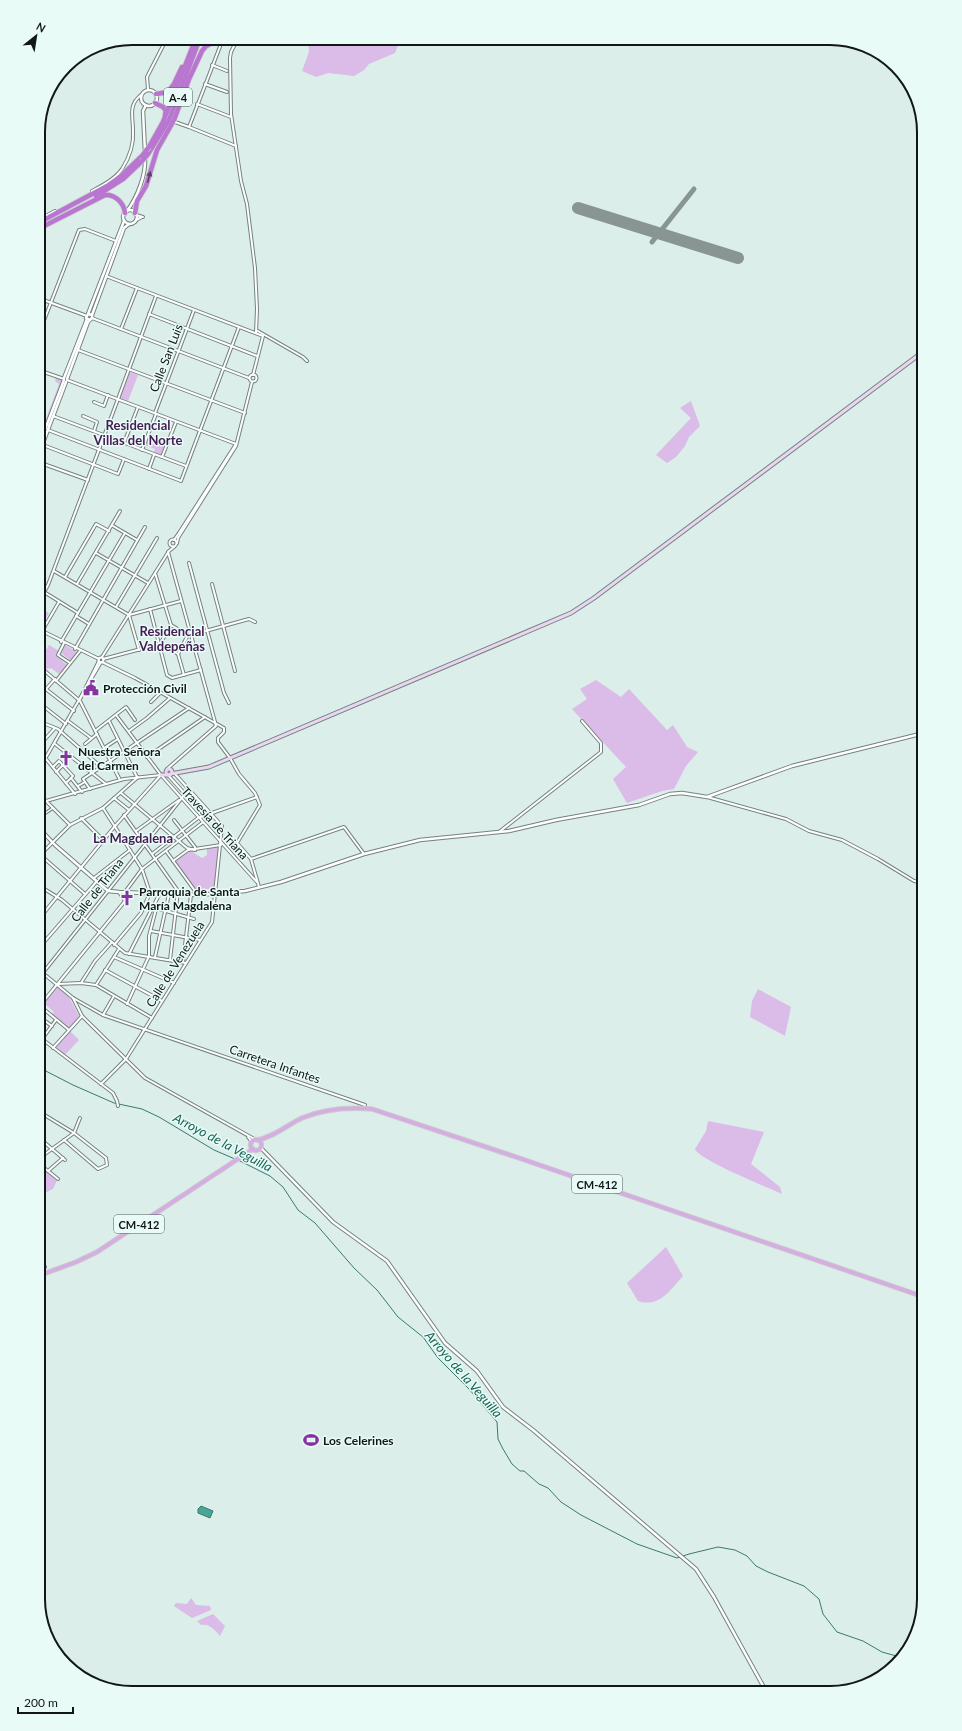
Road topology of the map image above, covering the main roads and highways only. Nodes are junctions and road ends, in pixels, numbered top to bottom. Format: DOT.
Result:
graph roads {
  1 [pos="192,45"];
  2 [pos="192,45"];
  3 [pos="197,45"];
  4 [pos="203,45"];
  5 [pos="209,45"];
  6 [pos="182,86"];
  7 [pos="156,94"];
  8 [pos="155,104"];
  9 [pos="149,147"];
  10 [pos="142,158"];
  11 [pos="126,212"];
  12 [pos="134,213"];
  13 [pos="45,217"];
  14 [pos="45,223"];
  15 [pos="45,224"];
  16 [pos="917,356"];
  17 [pos="169,770"];
  18 [pos="176,774"];
  19 [pos="169,775"];
  20 [pos="270,1136"];
  21 [pos="256,1140"];
  22 [pos="252,1146"];
  23 [pos="261,1146"];
  24 [pos="45,1273"];
  25 [pos="917,1295"];
  1 -- 7 [label="highway"];
  2 -- 9 [label="highway, A-4"];
  3 -- 6 [label="highway, A-4"];
  4 -- 6 [label="highway, A-4"];
  12 -- 5 [label="highway, one-way"];
  6 -- 10 [label="highway, A-4, bridge"];
  8 -- 9 [label="highway"];
  9 -- 10 [label="highway, A-4, bridge"];
  10 -- 13 [label="highway, A-4"];
  10 -- 14 [label="highway, A-4"];
  11 -- 15 [label="highway"];
  16 -- 18 [label="main road"];
  17 -- 18 [label="main road"];
  17 -- 19 [label="main road"];
  17 -- 19 [label="main road"];
  18 -- 19 [label="main road"];
  20 -- 21 [label="main road, CM-412"];
  20 -- 23 [label="main road, CM-412"];
  20 -- 25 [label="main road, CM-412"];
  21 -- 22 [label="main road, CM-412"];
  21 -- 23 [label="main road"];
  22 -- 23 [label="main road, CM-412"];
  22 -- 24 [label="main road, CM-412"];
}
